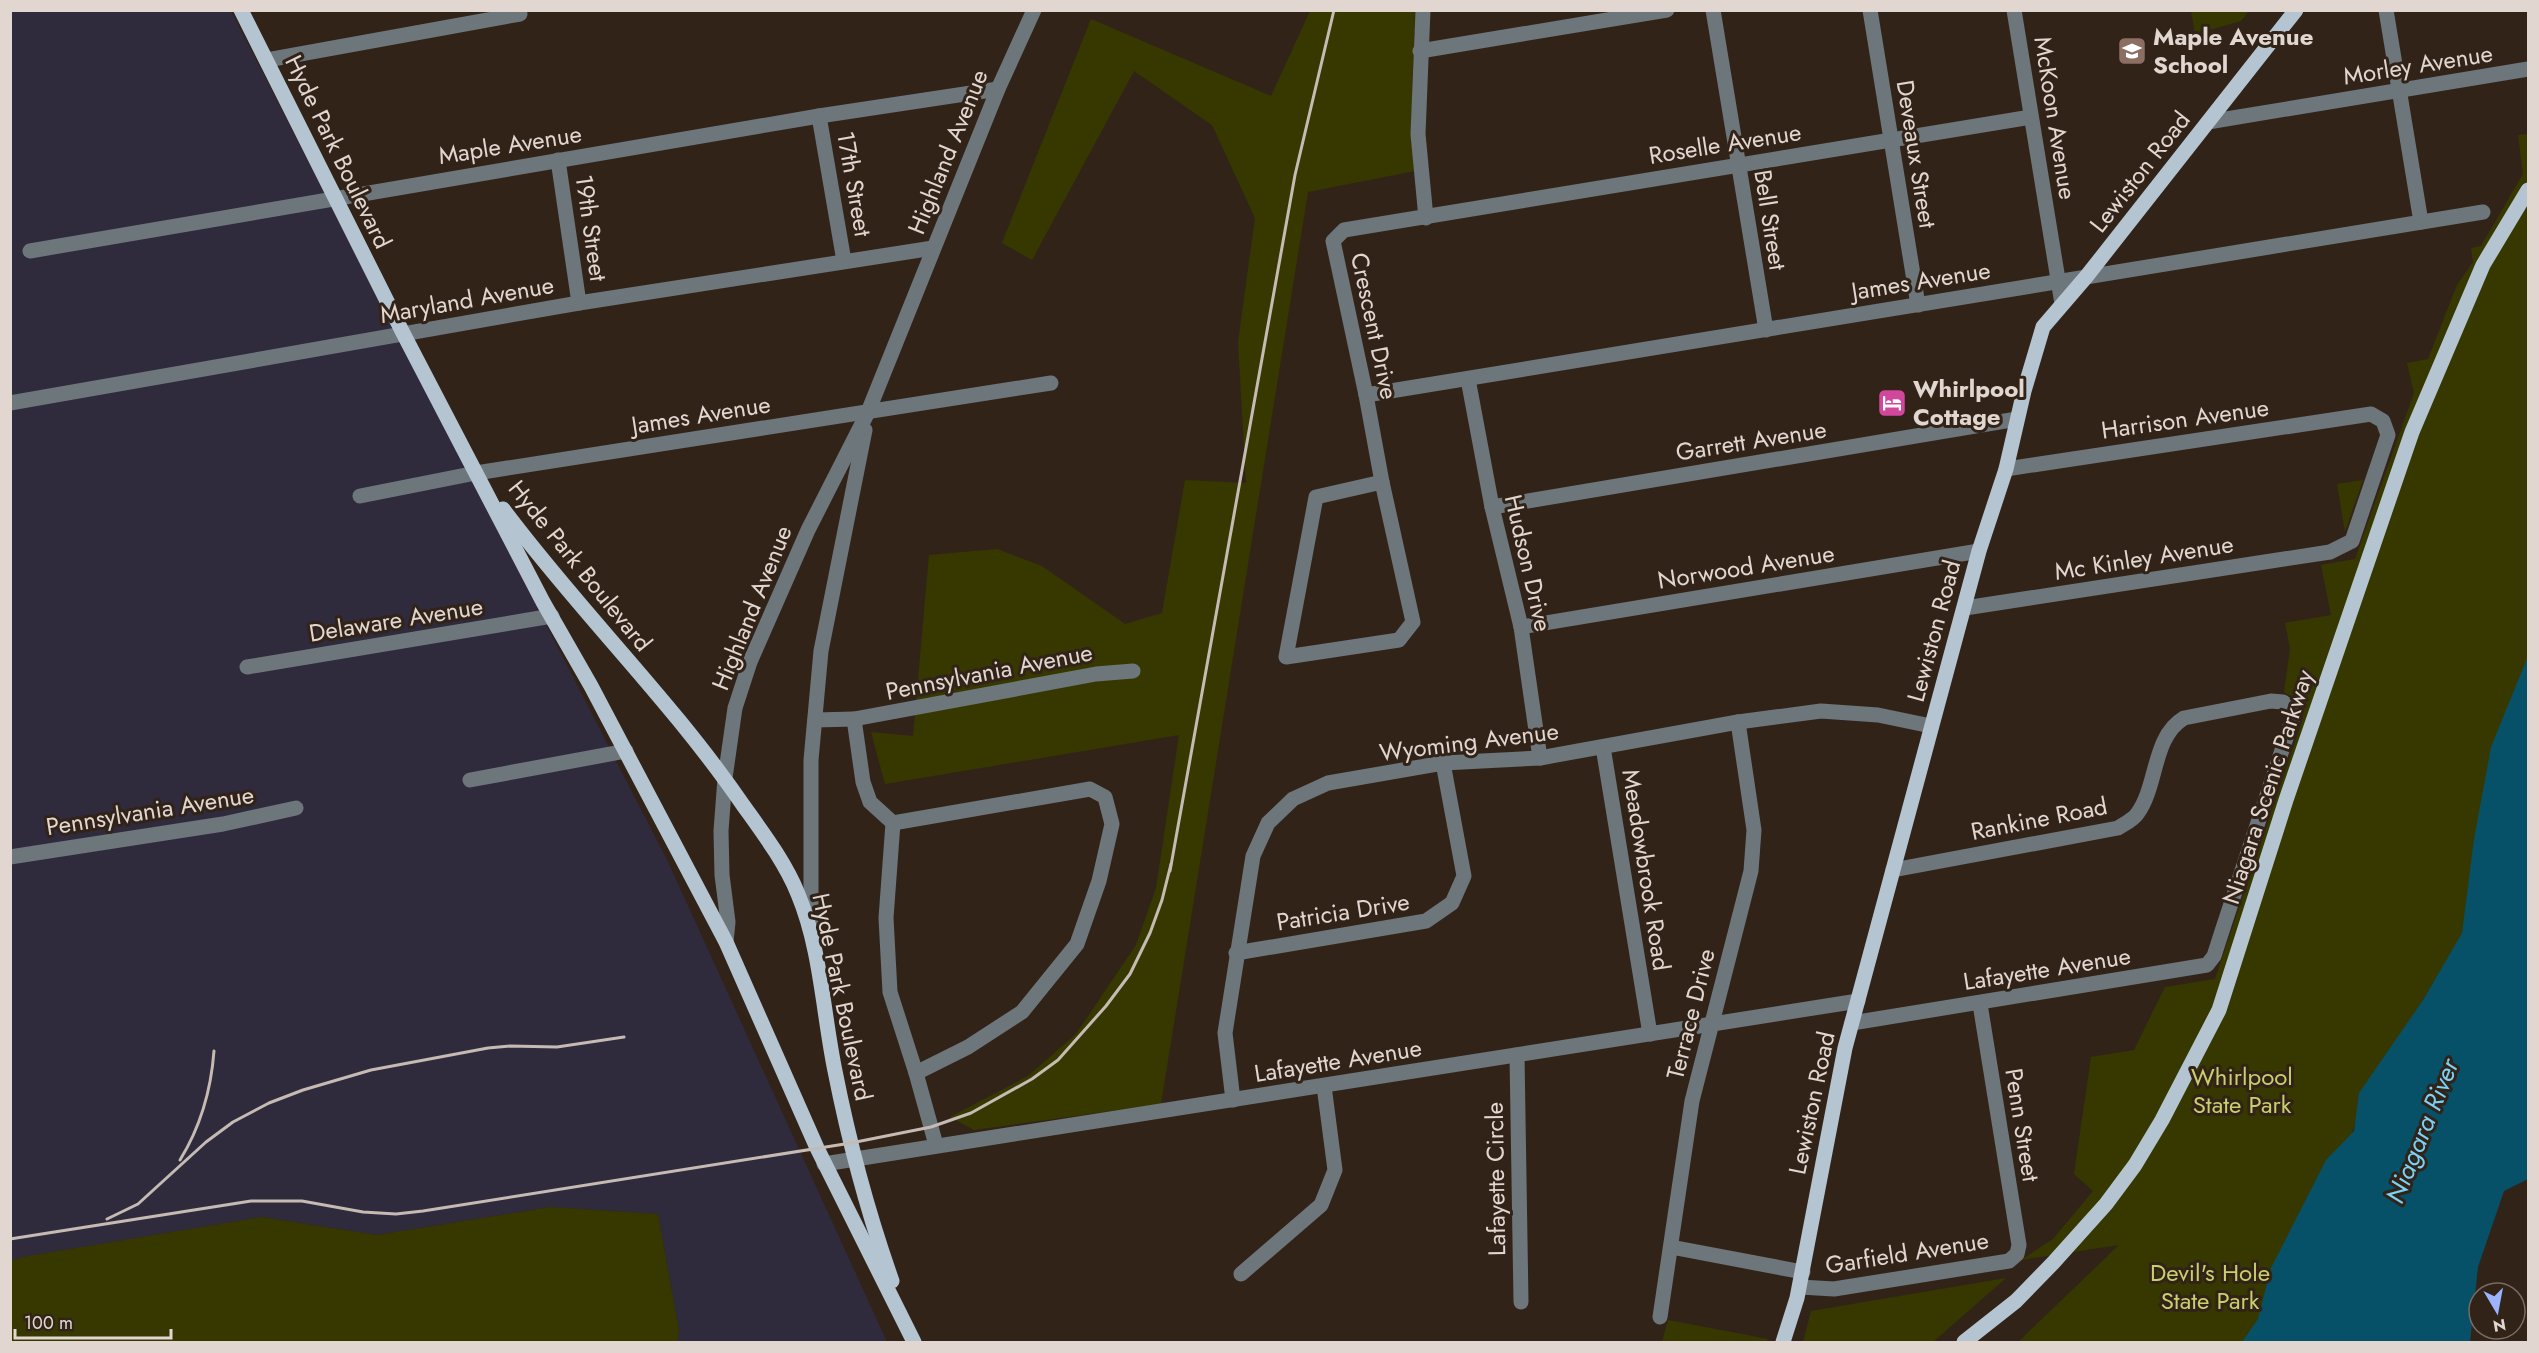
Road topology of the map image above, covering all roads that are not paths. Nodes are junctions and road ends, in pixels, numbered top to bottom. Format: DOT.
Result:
graph roads {
  1 [pos="242,10"];
  2 [pos="1034,10"];
  3 [pos="1423,10"];
  4 [pos="1667,10"];
  5 [pos="1713,10"];
  6 [pos="1870,10"];
  7 [pos="2014,10"];
  8 [pos="2296,10"];
  9 [pos="2386,10"];
  10 [pos="520,14"];
  11 [pos="1420,51"];
  12 [pos="267,60"];
  13 [pos="2529,69"];
  14 [pos="998,89"];
  15 [pos="2400,91"];
  16 [pos="819,116"];
  17 [pos="2031,117"];
  18 [pos="2208,122"];
  19 [pos="1891,140"];
  20 [pos="558,160"];
  21 [pos="1738,163"];
  22 [pos="2529,190"];
  23 [pos="334,197"];
  24 [pos="2483,212"];
  25 [pos="1426,218"];
  26 [pos="2421,222"];
  27 [pos="933,248"];
  28 [pos="30,251"];
  29 [pos="844,261"];
  30 [pos="2086,277"];
  31 [pos="2059,282"];
  32 [pos="579,303"];
  33 [pos="2062,304"];
  34 [pos="1918,305"];
  35 [pos="1766,330"];
  36 [pos="403,333"];
  37 [pos="1468,379"];
  38 [pos="1051,383"];
  39 [pos="1366,395"];
  40 [pos="10,404"];
  41 [pos="868,412"];
  42 [pos="2017,419"];
  43 [pos="2006,469"];
  44 [pos="476,473"];
  45 [pos="1382,482"];
  46 [pos="360,496"];
  47 [pos="1492,507"];
  48 [pos="1979,551"];
  49 [pos="2330,552"];
  50 [pos="1965,608"];
  51 [pos="552,616"];
  52 [pos="1521,627"];
  53 [pos="247,667"];
  54 [pos="1133,671"];
  55 [pos="854,719"];
  56 [pos="815,720"];
  57 [pos="1738,722"];
  58 [pos="1931,726"];
  59 [pos="1603,747"];
  60 [pos="626,751"];
  61 [pos="1540,758"];
  62 [pos="1443,763"];
  63 [pos="725,778"];
  64 [pos="470,780"];
  65 [pos="296,808"];
  66 [pos="893,823"];
  67 [pos="10,857"];
  68 [pos="1893,870"];
  69 [pos="2224,926"];
  70 [pos="811,938"];
  71 [pos="726,942"];
  72 [pos="1236,952"];
  73 [pos="1858,1001"];
  74 [pos="1980,1004"];
  75 [pos="1852,1023"];
  76 [pos="1711,1024"];
  77 [pos="1650,1035"];
  78 [pos="1517,1055"];
  79 [pos="916,1073"];
  80 [pos="1324,1086"];
  81 [pos="1233,1100"];
  82 [pos="936,1145"];
  83 [pos="855,1159"];
  84 [pos="824,1164"];
  85 [pos="1671,1247"];
  86 [pos="2017,1254"];
  87 [pos="1241,1274"];
  88 [pos="1801,1279"];
  89 [pos="1521,1302"];
  90 [pos="1660,1317"];
  91 [pos="914,1342"];
  92 [pos="1783,1342"];
  93 [pos="1964,1342"];
  1 -- 12 [label="main road, Hyde Park Boulevard"];
  2 -- 14 [label="street, Highland Avenue"];
  3 -- 11 [label="street"];
  4 -- 11 [label="street"];
  5 -- 21 [label="street, Bell Street"];
  6 -- 19 [label="street, Deveaux Street"];
  7 -- 17 [label="street, McKoon Avenue"];
  8 -- 18 [label="main road, Lewiston Road"];
  9 -- 15 [label="street"];
  10 -- 12 [label="street"];
  11 -- 25 [label="street"];
  12 -- 23 [label="main road, Hyde Park Boulevard"];
  13 -- 15 [label="street, Morley Avenue"];
  14 -- 16 [label="street, Maple Avenue"];
  14 -- 27 [label="street, Highland Avenue"];
  15 -- 18 [label="street, Morley Avenue"];
  15 -- 26 [label="street"];
  16 -- 20 [label="street, Maple Avenue"];
  16 -- 29 [label="street, 17th Street"];
  17 -- 19 [label="street, Roselle Avenue"];
  17 -- 31 [label="street, McKoon Avenue"];
  18 -- 30 [label="main road, Lewiston Road"];
  19 -- 21 [label="street, Roselle Avenue"];
  19 -- 34 [label="street, Deveaux Street"];
  20 -- 23 [label="street, Maple Avenue"];
  20 -- 32 [label="street, 19th Street"];
  21 -- 25 [label="street, Roselle Avenue"];
  21 -- 35 [label="street, Bell Street"];
  22 -- 93 [label="main road, Niagara Scenic Parkway"];
  23 -- 28 [label="street, Maple Avenue"];
  23 -- 36 [label="main road, Hyde Park Boulevard"];
  24 -- 26 [label="street, James Avenue"];
  25 -- 39 [label="street, Crescent Drive"];
  26 -- 30 [label="street, James Avenue"];
  27 -- 29 [label="street, Maryland Avenue"];
  27 -- 41 [label="street, Highland Avenue"];
  29 -- 32 [label="street, Maryland Avenue"];
  30 -- 31 [label="street, James Avenue"];
  30 -- 33 [label="main road, Lewiston Road"];
  31 -- 33 [label="street, McKoon Avenue"];
  31 -- 34 [label="street, James Avenue"];
  32 -- 36 [label="street, Maryland Avenue"];
  33 -- 42 [label="main road, Lewiston Road"];
  34 -- 35 [label="street, James Avenue"];
  35 -- 37 [label="street, James Avenue"];
  36 -- 40 [label="street, Maryland Avenue"];
  36 -- 44 [label="main road, Hyde Park Boulevard"];
  37 -- 39 [label="street, James Avenue"];
  37 -- 47 [label="street, Hudson Drive"];
  38 -- 41 [label="street, James Avenue"];
  39 -- 45 [label="street, Crescent Drive"];
  41 -- 44 [label="street, James Avenue"];
  41 -- 56 [label="street, Highland Avenue"];
  41 -- 63 [label="street, Highland Avenue"];
  42 -- 43 [label="main road, Lewiston Road"];
  42 -- 47 [label="street, Garrett Avenue"];
  43 -- 48 [label="main road, Lewiston Road"];
  43 -- 49 [label="street, Harrison Avenue"];
  44 -- 46 [label="street, James Avenue"];
  44 -- 51 [label="main road, Hyde Park Boulevard"];
  44 -- 63 [label="main road, Hyde Park Boulevard"];
  45 -- 45 [label="street, Crescent Drive"];
  47 -- 52 [label="street, Hudson Drive"];
  48 -- 50 [label="main road, Lewiston Road"];
  48 -- 52 [label="street, Norwood Avenue"];
  49 -- 50 [label="street, Mc Kinley Avenue"];
  50 -- 58 [label="main road, Lewiston Road"];
  51 -- 53 [label="street, Delaware Avenue"];
  51 -- 60 [label="main road, Hyde Park Boulevard"];
  52 -- 61 [label="street, Hudson Drive"];
  54 -- 55 [label="street, Pennsylvania Avenue"];
  55 -- 56 [label="street, Pennsylvania Avenue"];
  55 -- 66 [label="street"];
  56 -- 70 [label="street, Highland Avenue"];
  57 -- 58 [label="street, Wyoming Avenue"];
  57 -- 59 [label="street, Wyoming Avenue"];
  57 -- 76 [label="street, Terrace Drive"];
  58 -- 68 [label="main road, Lewiston Road"];
  59 -- 61 [label="street, Wyoming Avenue"];
  59 -- 77 [label="street, Meadowbrook Road"];
  60 -- 64 [label="street"];
  60 -- 71 [label="main road, Hyde Park Boulevard"];
  61 -- 62 [label="street, Wyoming Avenue"];
  62 -- 72 [label="street, Wyoming Avenue"];
  62 -- 72 [label="street, Patricia Drive"];
  63 -- 70 [label="main road, Hyde Park Boulevard"];
  63 -- 71 [label="street, Highland Avenue"];
  65 -- 67 [label="street, Pennsylvania Avenue"];
  66 -- 79 [label="street"];
  66 -- 79 [label="street"];
  68 -- 69 [label="street, Rankine Road"];
  68 -- 73 [label="main road, Lewiston Road"];
  69 -- 74 [label="street, Lafayette Avenue"];
  70 -- 83 [label="main road, Hyde Park Boulevard"];
  71 -- 84 [label="main road, Hyde Park Boulevard"];
  72 -- 81 [label="street, Wyoming Avenue"];
  73 -- 75 [label="main road, Lewiston Road"];
  73 -- 76 [label="street, Lafayette Avenue"];
  74 -- 75 [label="street, Lafayette Avenue"];
  74 -- 86 [label="street, Penn Street"];
  75 -- 88 [label="main road, Lewiston Road"];
  76 -- 77 [label="street, Lafayette Avenue"];
  76 -- 85 [label="street, Terrace Drive"];
  77 -- 78 [label="street, Lafayette Avenue"];
  78 -- 80 [label="street, Lafayette Avenue"];
  78 -- 89 [label="street, Lafayette Circle"];
  79 -- 82 [label="street"];
  80 -- 81 [label="street, Lafayette Avenue"];
  80 -- 87 [label="street"];
  81 -- 82 [label="street, Lafayette Avenue"];
  82 -- 83 [label="street, Lafayette Avenue"];
  83 -- 84 [label="street, Lafayette Avenue"];
  83 -- 91 [label="main road, Hyde Park Boulevard"];
  84 -- 91 [label="main road, Hyde Park Boulevard"];
  85 -- 88 [label="street, Garfield Avenue"];
  85 -- 90 [label="street, Terrace Drive"];
  86 -- 88 [label="street, Garfield Avenue"];
  88 -- 92 [label="main road, Lewiston Road"];
}
